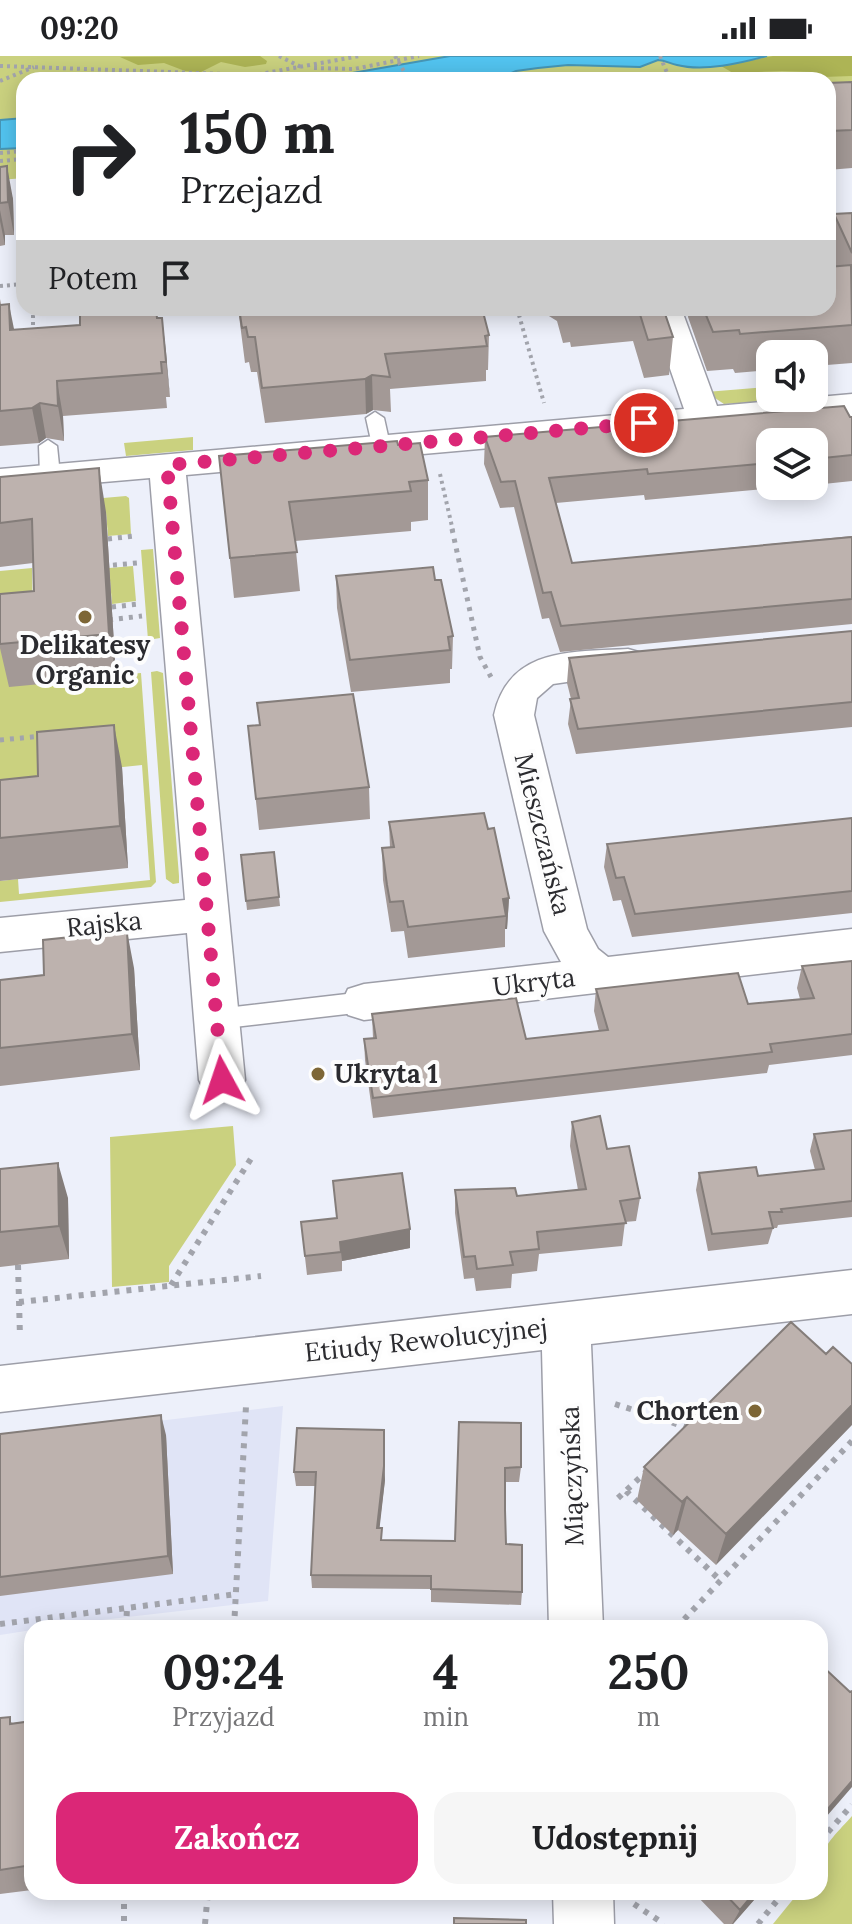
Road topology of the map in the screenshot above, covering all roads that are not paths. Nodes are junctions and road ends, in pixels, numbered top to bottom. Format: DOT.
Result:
graph roads {
  1 [pos="668,316"];
  2 [pos="852,405"];
  3 [pos="704,418"];
  4 [pos="167,465"];
  5 [pos="0,480"];
  6 [pos="668,658"];
  7 [pos="207,914"];
  8 [pos="0,935"];
  9 [pos="852,946"];
  10 [pos="600,975"];
  11 [pos="364,1002"];
  12 [pos="217,1019"];
  13 [pos="222,1080"];
  14 [pos="852,1292"];
  15 [pos="564,1325"];
  16 [pos="0,1389"];
  17 [pos="576,1620"];
  1 -- 3 [label="street"];
  2 -- 3 [label="street"];
  3 -- 4 [label="street"];
  4 -- 5 [label="street"];
  4 -- 7 [label="street"];
  6 -- 10 [label="street, Mieszczańska"];
  7 -- 8 [label="street, Rajska"];
  7 -- 12 [label="street"];
  9 -- 10 [label="street, Ukryta"];
  10 -- 11 [label="street, Ukryta"];
  11 -- 12 [label="lane, Ukryta"];
  12 -- 13 [label="street"];
  14 -- 15 [label="street, Etiudy Rewolucyjnej"];
  15 -- 16 [label="street, Etiudy Rewolucyjnej"];
  15 -- 17 [label="street, Miączyńska"];
}
